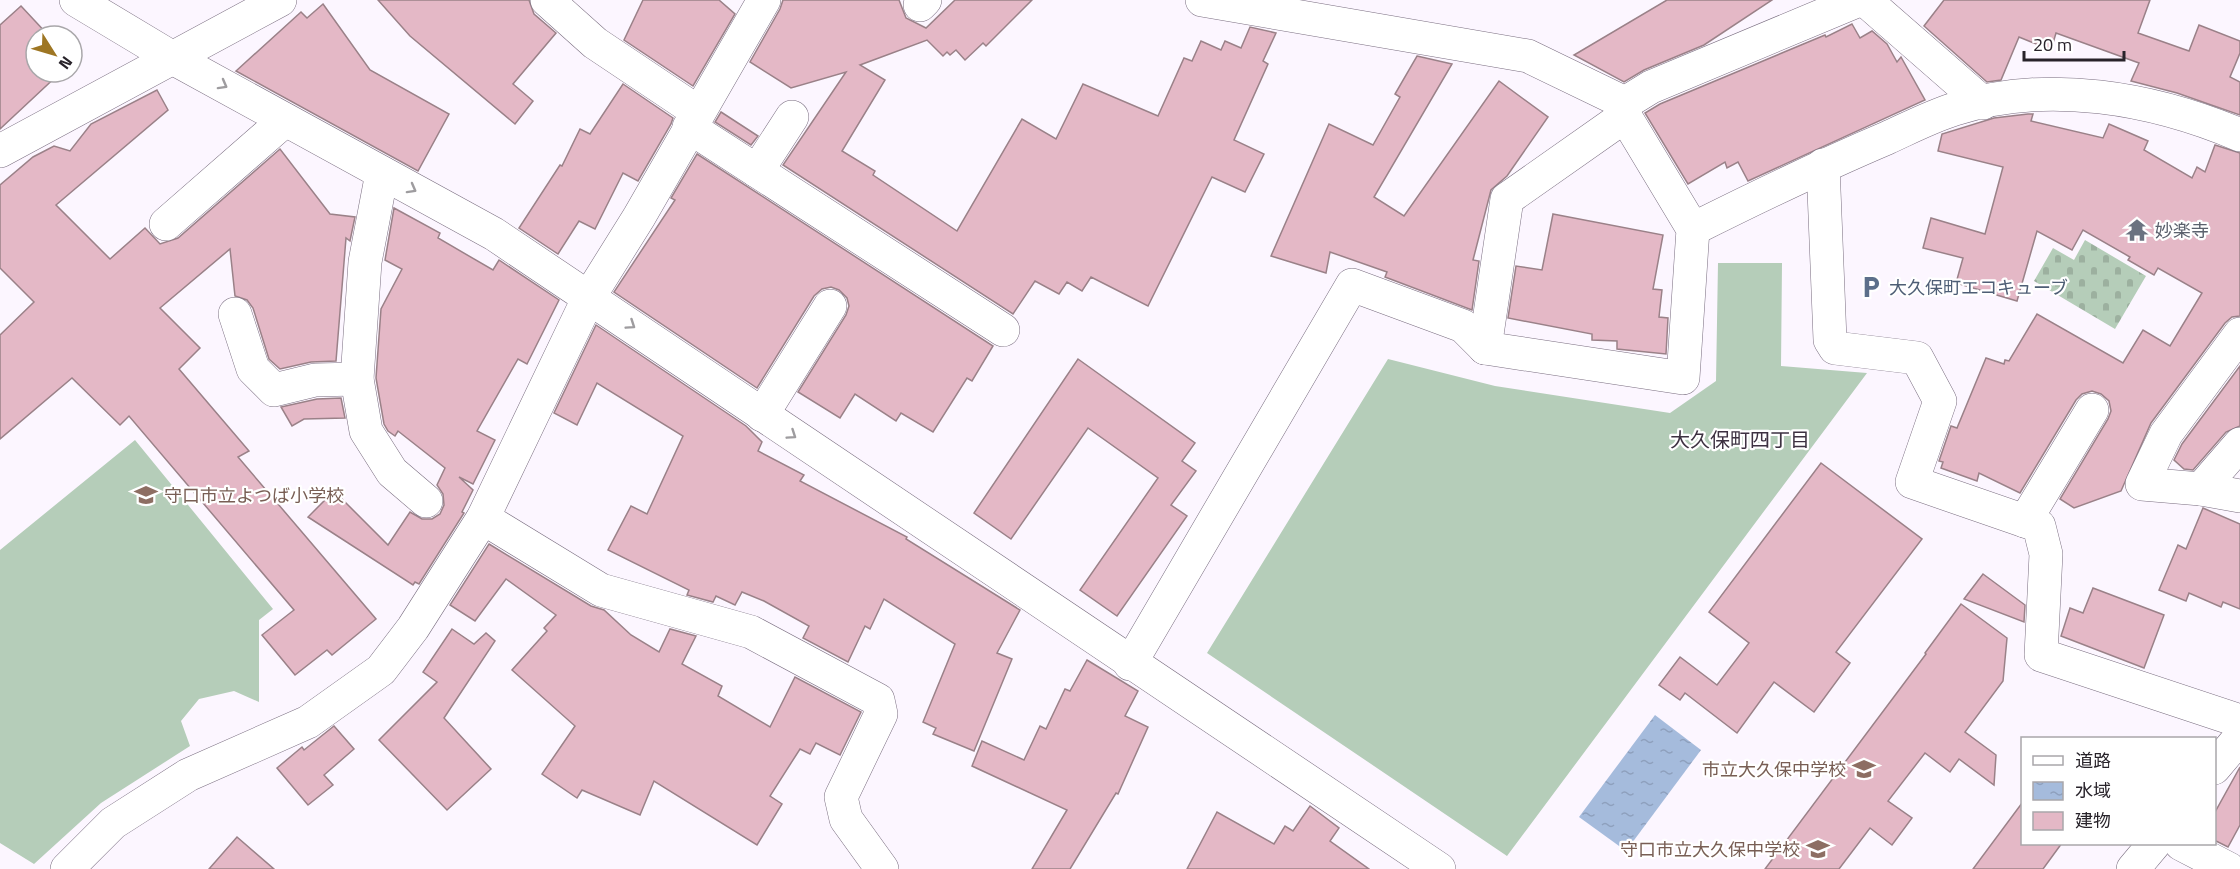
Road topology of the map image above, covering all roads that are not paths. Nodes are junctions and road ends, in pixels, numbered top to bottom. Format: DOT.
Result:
graph roads {
  1 [pos="76,0"];
  2 [pos="280,0"];
  3 [pos="547,0"];
  4 [pos="764,0"];
  5 [pos="1202,0"];
  6 [pos="1859,0"];
  7 [pos="1865,0"];
  8 [pos="1245,4"];
  9 [pos="171,57"];
  10 [pos="1983,103"];
  11 [pos="1625,110"];
  12 [pos="792,117"];
  13 [pos="285,120"];
  14 [pos="694,120"];
  15 [pos="2240,135"];
  16 [pos="0,151"];
  17 [pos="1823,165"];
  18 [pos="757,171"];
  19 [pos="382,173"];
  20 [pos="166,224"];
  21 [pos="1693,229"];
  22 [pos="589,297"];
  23 [pos="830,306"];
  24 [pos="235,314"];
  25 [pos="1003,330"];
  26 [pos="2240,334"];
  27 [pos="1485,348"];
  28 [pos="357,379"];
  29 [pos="2092,410"];
  30 [pos="762,415"];
  31 [pos="2240,444"];
  32 [pos="2201,489"];
  33 [pos="2240,496"];
  34 [pos="426,501"];
  35 [pos="483,518"];
  36 [pos="2025,521"];
  37 [pos="1130,664"];
  38 [pos="2240,721"];
  39 [pos="2240,736"];
  40 [pos="2216,766"];
  41 [pos="2152,845"];
  42 [pos="2185,845"];
  43 [pos="1434,868"];
  44 [pos="67,869"];
  45 [pos="882,869"];
  46 [pos="2133,869"];
  47 [pos="2229,869"];
  1 -- 9 [label="street"];
  2 -- 9 [label="street"];
  3 -- 14 [label="street"];
  4 -- 14 [label="street"];
  5 -- 8 [label="street"];
  6 -- 11 [label="street"];
  7 -- 10 [label="street"];
  8 -- 11 [label="street"];
  9 -- 13 [label="street, one-way"];
  9 -- 16 [label="street"];
  10 -- 15 [label="street"];
  10 -- 17 [label="street"];
  11 -- 21 [label="street"];
  11 -- 27 [label="street"];
  12 -- 18 [label="street"];
  13 -- 19 [label="street"];
  13 -- 20 [label="street"];
  14 -- 18 [label="street"];
  14 -- 22 [label="street"];
  17 -- 21 [label="street"];
  17 -- 36 [label="street"];
  18 -- 25 [label="street"];
  19 -- 22 [label="street, one-way"];
  19 -- 28 [label="street"];
  21 -- 27 [label="street"];
  22 -- 30 [label="street, one-way"];
  22 -- 35 [label="street"];
  23 -- 30 [label="street"];
  24 -- 28 [label="street"];
  26 -- 32 [label="street"];
  27 -- 37 [label="street"];
  28 -- 34 [label="street"];
  29 -- 36 [label="street"];
  30 -- 37 [label="street, one-way"];
  31 -- 32 [label="street"];
  32 -- 33 [label="street"];
  35 -- 44 [label="street"];
  35 -- 45 [label="street"];
  36 -- 38 [label="street"];
  37 -- 43 [label="street"];
  39 -- 40 [label="street"];
  41 -- 46 [label="street"];
  42 -- 47 [label="street"];
}
